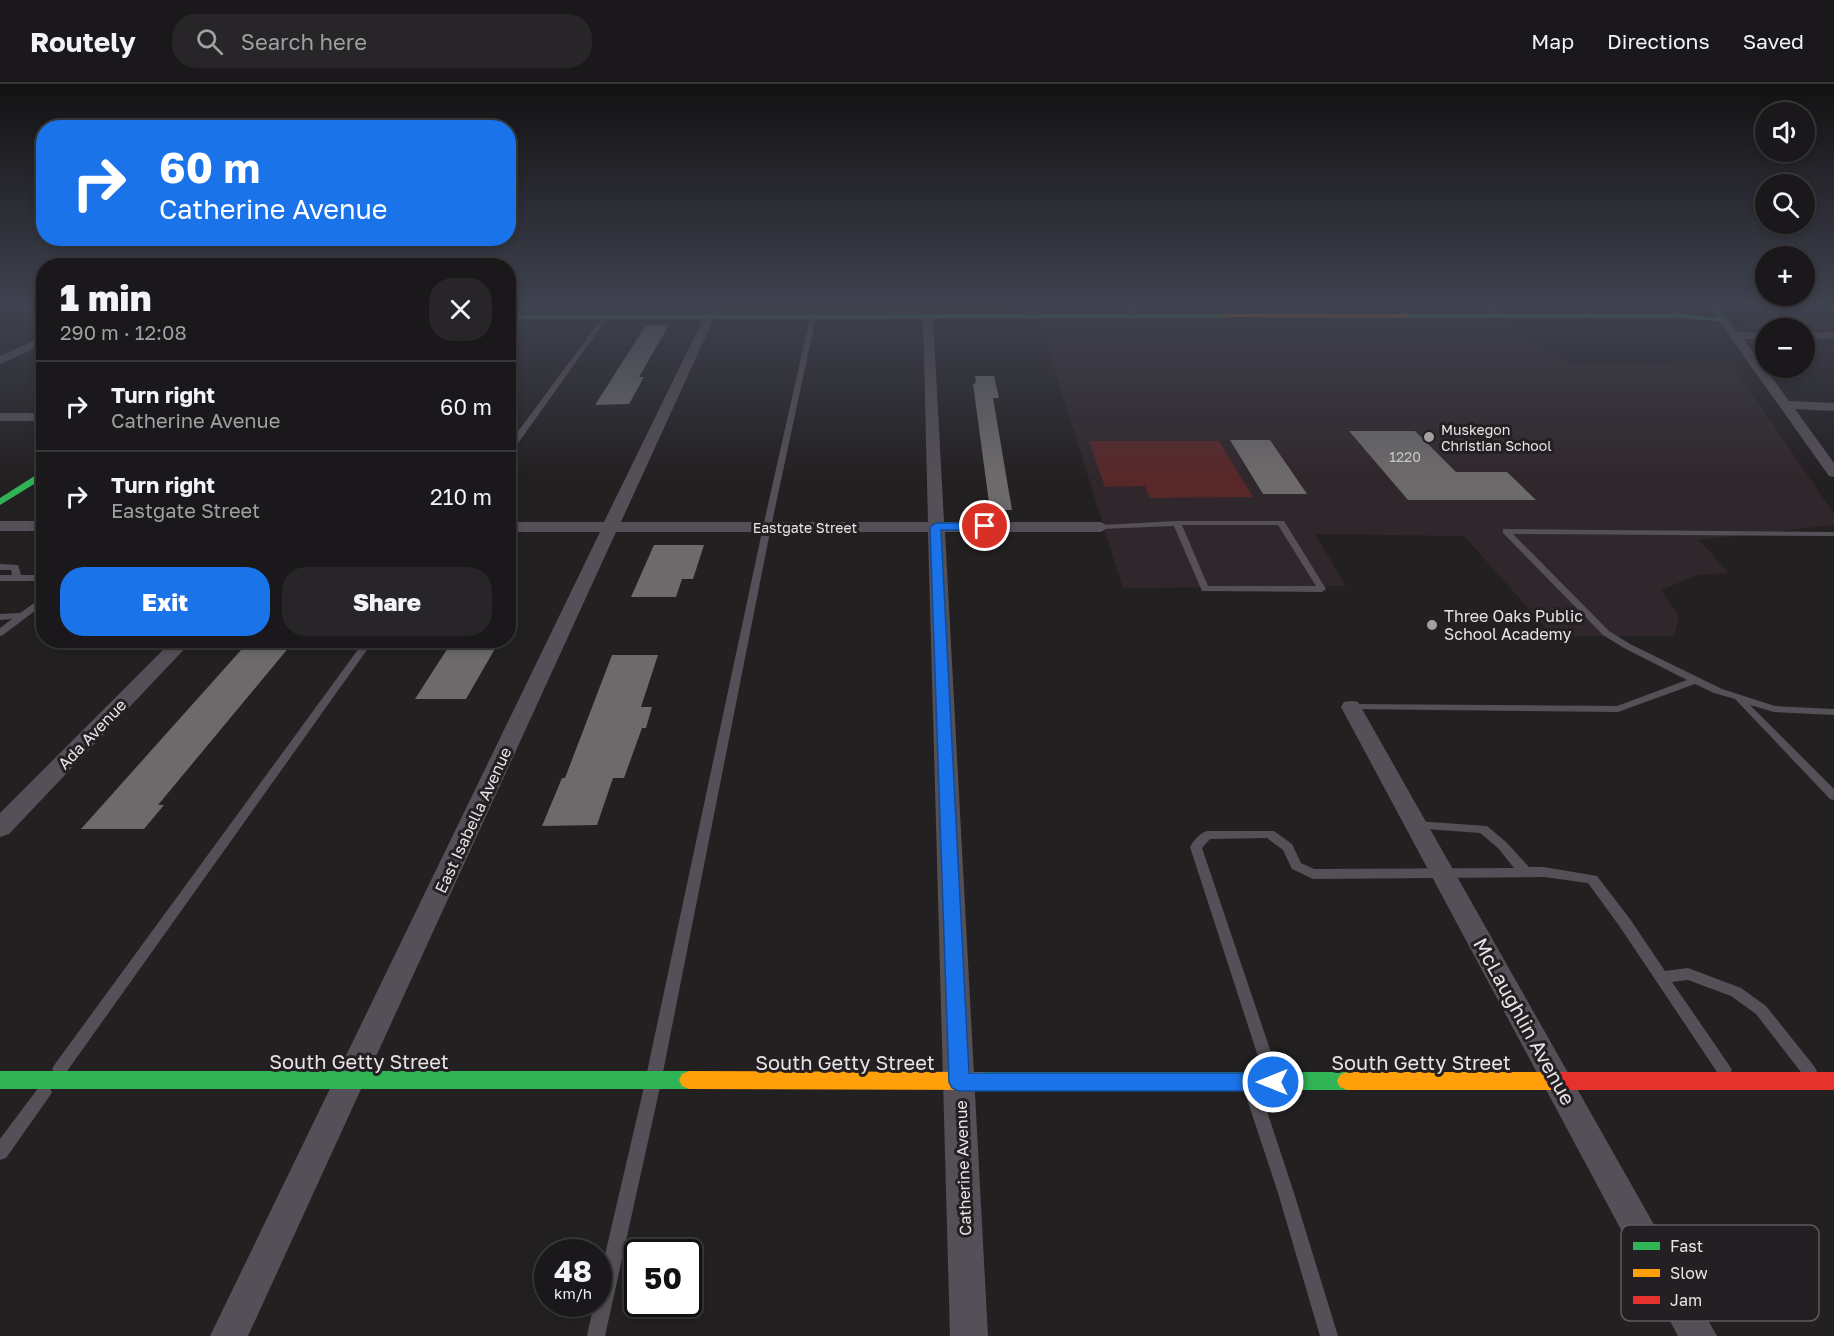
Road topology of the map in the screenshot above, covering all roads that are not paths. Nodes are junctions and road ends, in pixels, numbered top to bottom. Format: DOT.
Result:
graph roads {
  1 [pos="573,361"];
  2 [pos="689,361"];
  3 [pos="803,361"];
  4 [pos="930,361"];
  5 [pos="1752,361"];
  6 [pos="1784,405"];
  7 [pos="1834,407"];
  8 [pos="0,417"];
  9 [pos="36,417"];
  10 [pos="516,440"];
  11 [pos="1834,473"];
  12 [pos="36,478"];
  13 [pos="0,502"];
  14 [pos="1177,523"];
  15 [pos="0,526"];
  16 [pos="36,526"];
  17 [pos="516,526"];
  18 [pos="1101,526"];
  19 [pos="611,527"];
  20 [pos="767,527"];
  21 [pos="936,527"];
  22 [pos="1834,534"];
  23 [pos="0,567"];
  24 [pos="0,578"];
  25 [pos="17,578"];
  26 [pos="36,578"];
  27 [pos="36,605"];
  28 [pos="21,616"];
  29 [pos="0,617"];
  30 [pos="0,633"];
  31 [pos="176,648"];
  32 [pos="364,648"];
  33 [pos="1696,680"];
  34 [pos="1738,697"];
  35 [pos="1351,707"];
  36 [pos="1834,712"];
  37 [pos="1834,796"];
  38 [pos="1416,825"];
  39 [pos="0,828"];
  40 [pos="1443,873"];
  41 [pos="1526,873"];
  42 [pos="1661,977"];
  43 [pos="0,1080"];
  44 [pos="52,1080"];
  45 [pos="351,1081"];
  46 [pos="653,1081"];
  47 [pos="1732,1081"];
  48 [pos="1817,1081"];
  49 [pos="1834,1081"];
  50 [pos="959,1082"];
  51 [pos="1249,1082"];
  52 [pos="1273,1082"];
  53 [pos="1558,1082"];
  54 [pos="0,1152"];
  55 [pos="1637,1225"];
  56 [pos="1690,1321"];
  57 [pos="230,1336"];
  58 [pos="596,1336"];
  59 [pos="969,1336"];
  60 [pos="1329,1336"];
  61 [pos="1698,1336"];
  1 -- 10 [label="lane"];
  2 -- 19 [label="street, East Isabella Avenue"];
  3 -- 20 [label="lane"];
  4 -- 21 [label="street, Catherine Avenue"];
  5 -- 6 [label="street"];
  6 -- 7 [label="street"];
  6 -- 11 [label="street"];
  8 -- 9 [label="street"];
  12 -- 13 [label="street"];
  14 -- 14 [label="lane"];
  14 -- 18 [label="lane"];
  15 -- 16 [label="street"];
  17 -- 19 [label="street, Eastgate Street"];
  18 -- 21 [label="street, Eastgate Street"];
  19 -- 20 [label="street, Eastgate Street"];
  19 -- 45 [label="street, East Isabella Avenue"];
  20 -- 21 [label="street, Eastgate Street"];
  20 -- 46 [label="lane"];
  21 -- 50 [label="street, Catherine Avenue"];
  22 -- 33 [label="lane"];
  23 -- 25 [label="lane"];
  24 -- 25 [label="lane"];
  25 -- 26 [label="lane"];
  27 -- 28 [label="lane"];
  28 -- 29 [label="lane"];
  28 -- 30 [label="lane"];
  31 -- 39 [label="street, Ada Avenue"];
  32 -- 44 [label="lane"];
  33 -- 34 [label="lane"];
  33 -- 35 [label="lane"];
  34 -- 36 [label="lane"];
  34 -- 37 [label="lane"];
  35 -- 38 [label="street, McLaughlin Avenue"];
  38 -- 40 [label="street, McLaughlin Avenue"];
  38 -- 41 [label="lane"];
  40 -- 41 [label="lane"];
  40 -- 52 [label="lane"];
  40 -- 53 [label="street, McLaughlin Avenue"];
  41 -- 42 [label="lane"];
  42 -- 47 [label="lane"];
  42 -- 48 [label="lane"];
  43 -- 44 [label="street, South Getty Street"];
  44 -- 45 [label="street, South Getty Street"];
  44 -- 54 [label="lane"];
  45 -- 46 [label="street, South Getty Street"];
  45 -- 57 [label="street, East Isabella Avenue"];
  46 -- 50 [label="street, South Getty Street"];
  46 -- 58 [label="lane"];
  47 -- 48 [label="street, South Getty Street"];
  47 -- 53 [label="street, South Getty Street"];
  48 -- 49 [label="street, South Getty Street"];
  50 -- 51 [label="street, South Getty Street"];
  50 -- 59 [label="street, Catherine Avenue"];
  51 -- 52 [label="street, South Getty Street"];
  51 -- 60 [label="lane"];
  52 -- 53 [label="street, South Getty Street"];
  53 -- 55 [label="street, McLaughlin Avenue"];
  56 -- 61 [label="street, McLaughlin Avenue"];
}
